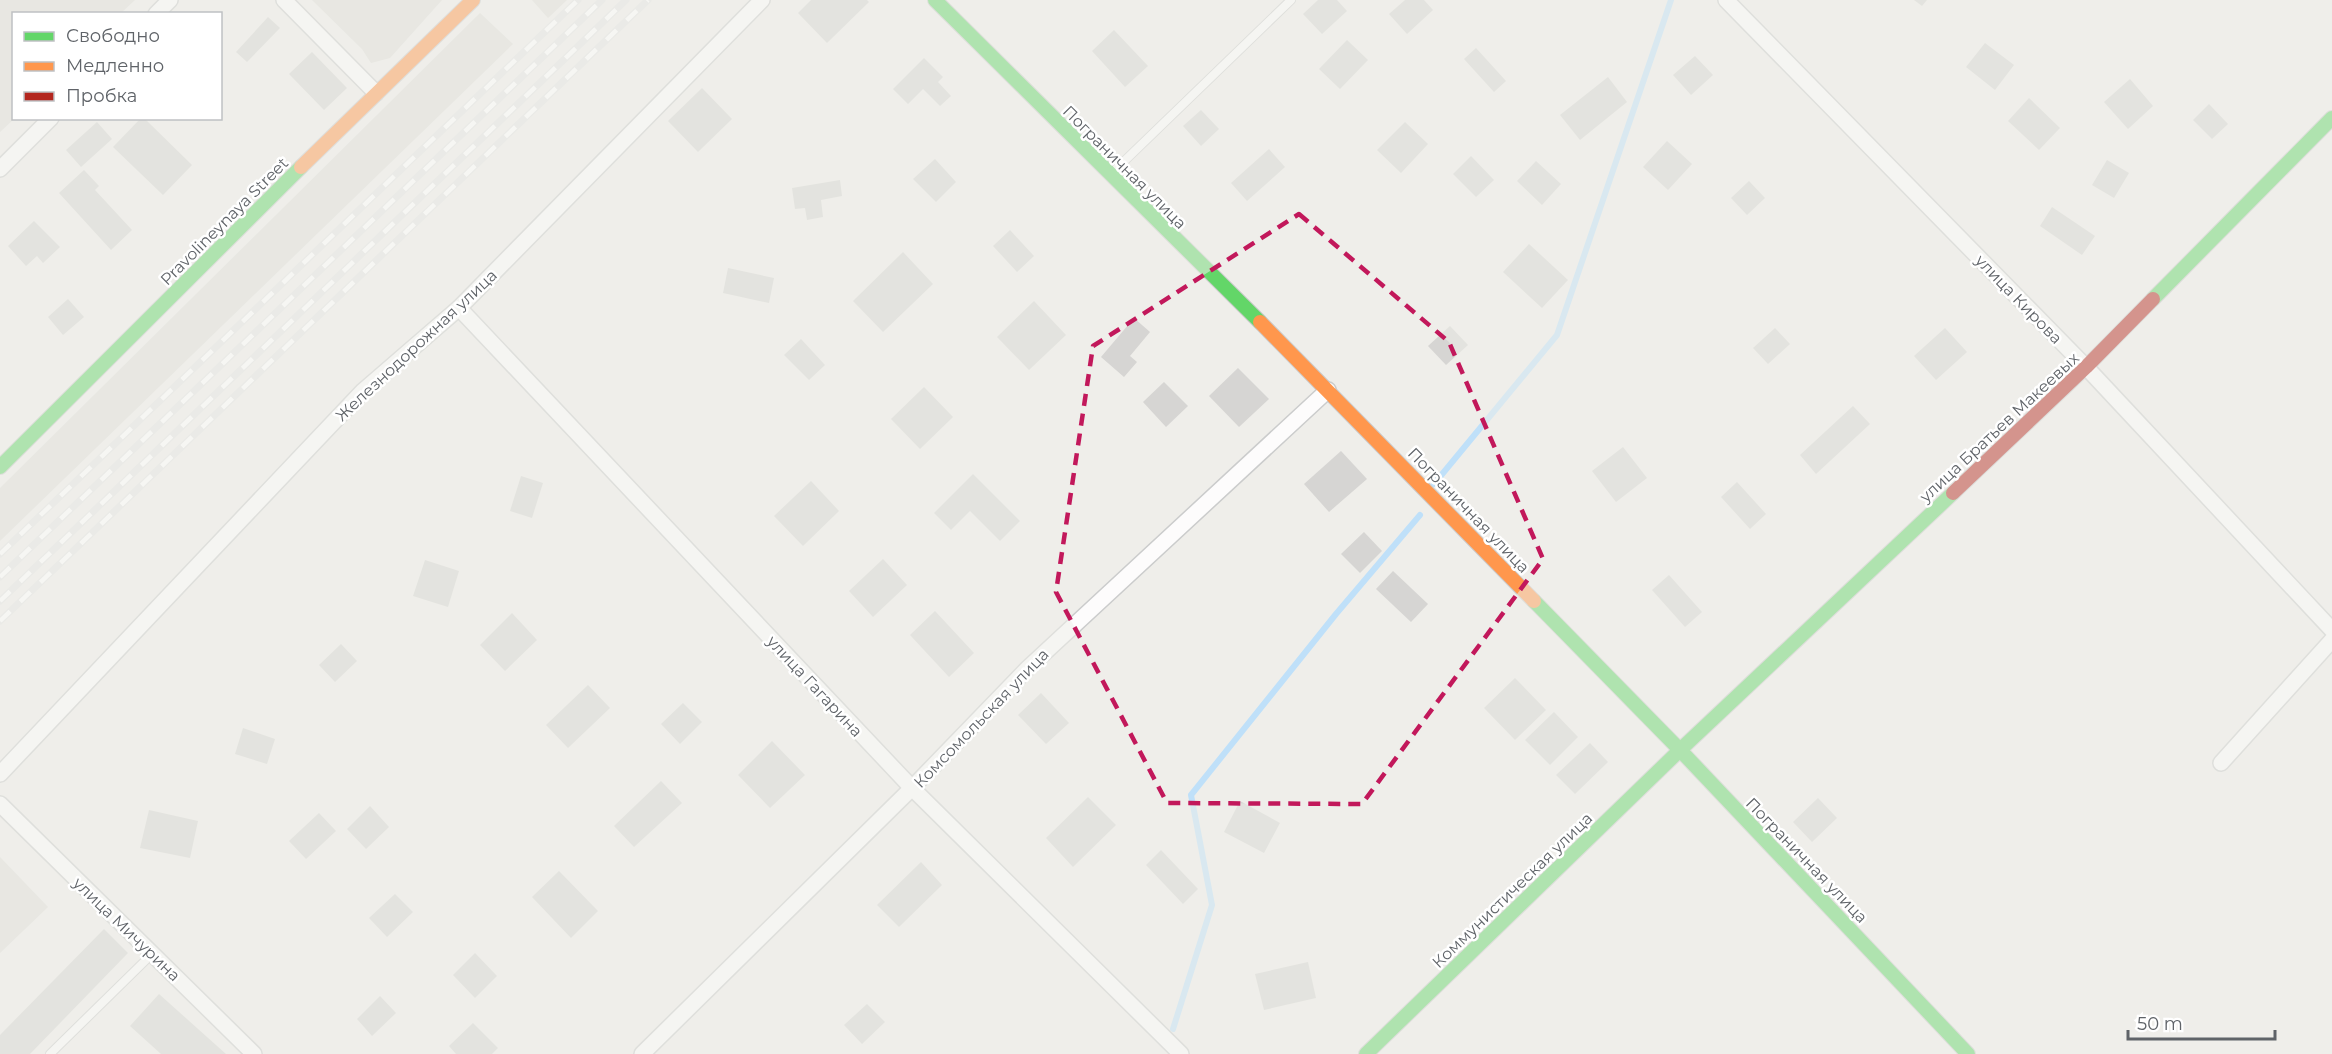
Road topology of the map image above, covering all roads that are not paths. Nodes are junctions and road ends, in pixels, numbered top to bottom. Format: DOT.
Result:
graph roads {
  1 [pos="170,0"];
  2 [pos="284,0"];
  3 [pos="473,0"];
  4 [pos="762,0"];
  5 [pos="935,0"];
  6 [pos="1291,0"];
  7 [pos="1726,0"];
  8 [pos="158,12"];
  9 [pos="376,93"];
  10 [pos="2332,118"];
  11 [pos="49,120"];
  12 [pos="0,169"];
  13 [pos="1109,175"];
  14 [pos="459,308"];
  15 [pos="2086,368"];
  16 [pos="1328,390"];
  17 [pos="0,467"];
  18 [pos="2332,630"];
  19 [pos="2332,640"];
  20 [pos="1680,750"];
  21 [pos="2221,763"];
  22 [pos="0,774"];
  23 [pos="912,788"];
  24 [pos="0,804"];
  25 [pos="153,953"];
  26 [pos="50,1054"];
  27 [pos="254,1054"];
  28 [pos="642,1054"];
  29 [pos="1181,1054"];
  30 [pos="1366,1054"];
  31 [pos="1968,1054"];
  1 -- 8 [label="street"];
  2 -- 9 [label="street"];
  3 -- 9 [label="street, Pravolineynaya Street"];
  4 -- 14 [label="street, Железнодорожная улица"];
  5 -- 13 [label="street, Пограничная улица"];
  6 -- 13 [label="lane"];
  7 -- 15 [label="street, улица Кирова"];
  9 -- 17 [label="street, Pravolineynaya Street"];
  10 -- 15 [label="street, улица Братьев Макеевых"];
  11 -- 12 [label="street"];
  13 -- 16 [label="street, Пограничная улица"];
  14 -- 22 [label="street, Железнодорожная улица"];
  14 -- 23 [label="street, улица Гагарина"];
  15 -- 18 [label="street, улица Кирова"];
  15 -- 20 [label="street, улица Братьев Макеевых"];
  16 -- 20 [label="street, Пограничная улица"];
  16 -- 23 [label="street, Комсомольская улица"];
  19 -- 21 [label="street"];
  20 -- 30 [label="street, Коммунистическая улица"];
  20 -- 31 [label="street, Пограничная улица"];
  23 -- 28 [label="street, Комсомольская улица"];
  23 -- 29 [label="street, улица Гагарина"];
  24 -- 25 [label="street, улица Мичурина"];
  25 -- 26 [label="lane"];
  25 -- 27 [label="street, улица Мичурина"];
}
